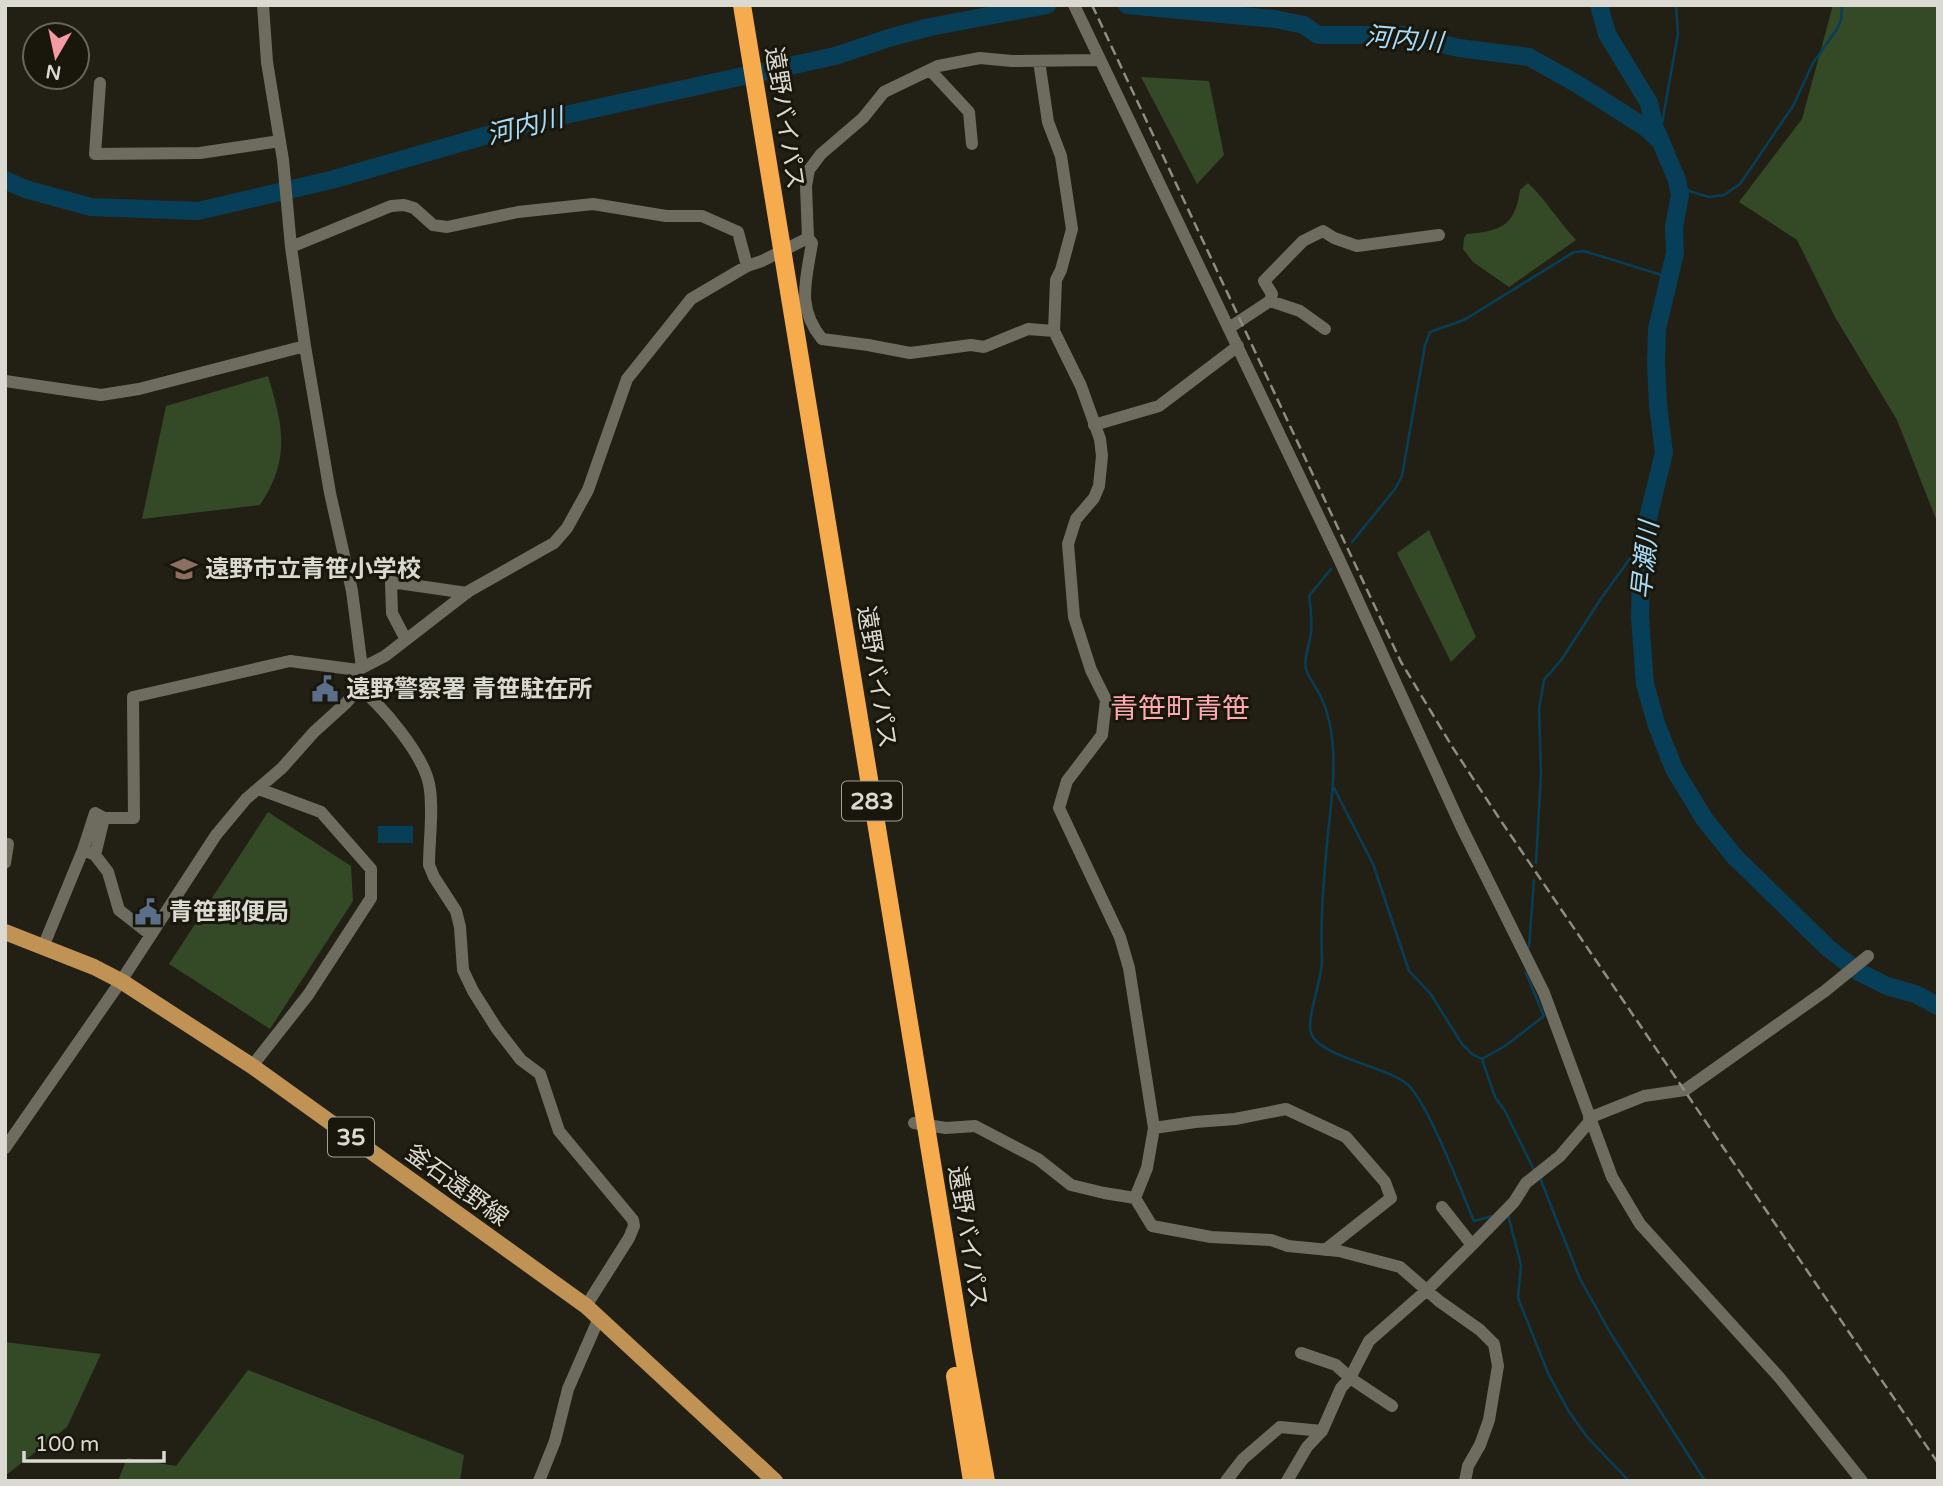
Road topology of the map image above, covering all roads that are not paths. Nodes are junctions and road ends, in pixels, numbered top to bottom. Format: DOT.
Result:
graph roads {
  1 [pos="263,5"];
  2 [pos="730,5"];
  3 [pos="742,5"];
  4 [pos="1074,5"];
  5 [pos="1099,60"];
  6 [pos="1039,61"];
  7 [pos="746,65"];
  8 [pos="930,69"];
  9 [pos="100,83"];
  10 [pos="280,141"];
  11 [pos="972,144"];
  12 [pos="1439,235"];
  13 [pos="808,237"];
  14 [pos="291,241"];
  15 [pos="777,253"];
  16 [pos="747,266"];
  17 [pos="1270,301"];
  18 [pos="1230,328"];
  19 [pos="1325,329"];
  20 [pos="1054,331"];
  21 [pos="305,346"];
  22 [pos="1238,346"];
  23 [pos="5,381"];
  24 [pos="1094,425"];
  25 [pos="467,593"];
  26 [pos="406,640"];
  27 [pos="360,669"];
  28 [pos="356,685"];
  29 [pos="260,789"];
  30 [pos="8,844"];
  31 [pos="89,852"];
  32 [pos="5,863"];
  33 [pos="5,932"];
  34 [pos="151,935"];
  35 [pos="43,947"];
  36 [pos="1868,956"];
  37 [pos="121,981"];
  38 [pos="253,1066"];
  39 [pos="1590,1120"];
  40 [pos="920,1124"];
  41 [pos="1154,1128"];
  42 [pos="5,1148"];
  43 [pos="1135,1198"];
  44 [pos="1442,1207"];
  45 [pos="1472,1245"];
  46 [pos="1325,1250"];
  47 [pos="1426,1291"];
  48 [pos="586,1306"];
  49 [pos="599,1318"];
  50 [pos="1301,1353"];
  51 [pos="1350,1378"];
  52 [pos="1392,1406"];
  53 [pos="1322,1431"];
  54 [pos="539,1481"];
  55 [pos="775,1481"];
  56 [pos="972,1481"];
  57 [pos="986,1481"];
  58 [pos="1226,1481"];
  59 [pos="1287,1481"];
  60 [pos="1465,1481"];
  61 [pos="1862,1481"];
  1 -- 10 [label="street"];
  2 -- 7 [label="highway, 遠野バイパス / 283"];
  3 -- 7 [label="highway, 遠野バイパス / 283"];
  4 -- 5 [label="street"];
  5 -- 6 [label="street"];
  5 -- 18 [label="street"];
  6 -- 8 [label="street"];
  6 -- 20 [label="street"];
  7 -- 15 [label="highway, 遠野バイパス / 283"];
  8 -- 11 [label="street"];
  8 -- 13 [label="street"];
  9 -- 10 [label="street"];
  10 -- 14 [label="street"];
  12 -- 17 [label="street"];
  13 -- 15 [label="street"];
  13 -- 20 [label="street"];
  14 -- 16 [label="street"];
  14 -- 21 [label="street"];
  15 -- 16 [label="street"];
  15 -- 40 [label="highway, 遠野バイパス / 283"];
  16 -- 25 [label="street"];
  17 -- 18 [label="street"];
  17 -- 19 [label="street"];
  18 -- 22 [label="street"];
  20 -- 24 [label="street"];
  21 -- 23 [label="street"];
  21 -- 27 [label="street"];
  22 -- 24 [label="street"];
  22 -- 39 [label="street"];
  24 -- 41 [label="street"];
  25 -- 26 [label="street"];
  25 -- 26 [label="street"];
  26 -- 27 [label="street"];
  27 -- 28 [label="street"];
  27 -- 31 [label="street"];
  28 -- 29 [label="street"];
  28 -- 48 [label="street"];
  29 -- 34 [label="street"];
  29 -- 38 [label="street"];
  30 -- 32 [label="street"];
  31 -- 34 [label="street"];
  31 -- 35 [label="street"];
  33 -- 35 [label="main road, 釜石遠野線 / 35"];
  34 -- 37 [label="street"];
  35 -- 37 [label="main road, 釜石遠野線 / 35"];
  36 -- 39 [label="street"];
  37 -- 38 [label="main road, 釜石遠野線 / 35"];
  37 -- 42 [label="street"];
  38 -- 48 [label="main road, 釜石遠野線 / 35"];
  39 -- 45 [label="street"];
  39 -- 61 [label="street"];
  40 -- 43 [label="street"];
  40 -- 56 [label="highway, 遠野バイパス / 283"];
  40 -- 57 [label="highway, 遠野バイパス / 283"];
  41 -- 43 [label="street"];
  41 -- 46 [label="street"];
  43 -- 46 [label="street"];
  44 -- 45 [label="street"];
  45 -- 47 [label="street"];
  46 -- 47 [label="street"];
  47 -- 51 [label="street"];
  47 -- 60 [label="street"];
  48 -- 49 [label="main road, 釜石遠野線 / 35"];
  49 -- 54 [label="street"];
  49 -- 55 [label="main road, 釜石遠野線 / 35"];
  50 -- 51 [label="street"];
  51 -- 52 [label="street"];
  51 -- 53 [label="street"];
  53 -- 58 [label="street"];
  53 -- 59 [label="street"];
}
